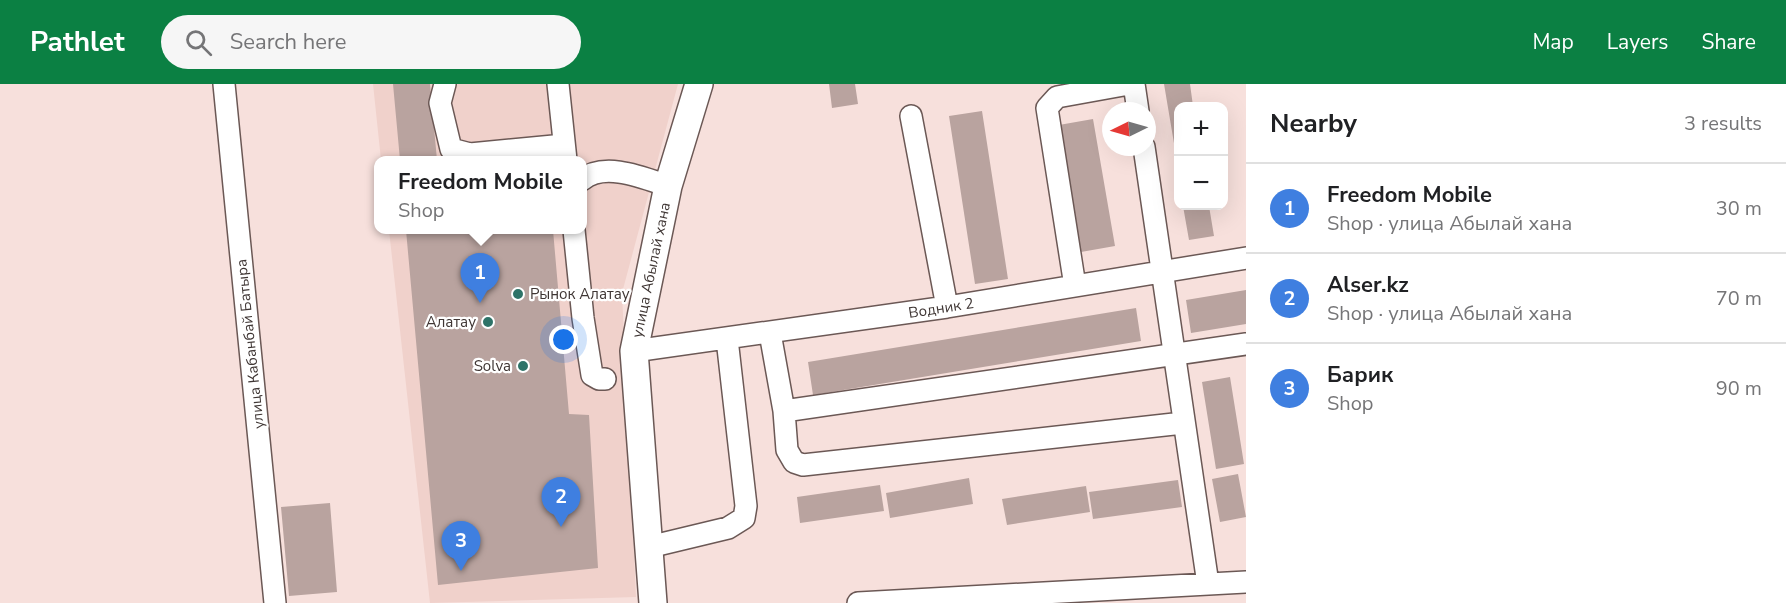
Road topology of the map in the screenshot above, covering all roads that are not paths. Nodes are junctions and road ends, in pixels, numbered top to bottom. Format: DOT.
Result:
graph roads {
  1 [pos="224,84"];
  2 [pos="445,84"];
  3 [pos="558,84"];
  4 [pos="699,84"];
  5 [pos="1129,84"];
  6 [pos="1134,84"];
  7 [pos="1137,102"];
  8 [pos="911,116"];
  9 [pos="565,153"];
  10 [pos="1145,156"];
  11 [pos="587,176"];
  12 [pos="668,186"];
  13 [pos="574,234"];
  14 [pos="1246,258"];
  15 [pos="1163,273"];
  16 [pos="1075,286"];
  17 [pos="947,307"];
  18 [pos="770,333"];
  19 [pos="727,339"];
  20 [pos="1246,344"];
  21 [pos="634,351"];
  22 [pos="1173,354"];
  23 [pos="605,379"];
  24 [pos="784,411"];
  25 [pos="1183,423"];
  26 [pos="649,547"];
  27 [pos="1246,582"];
  28 [pos="1208,584"];
  29 [pos="914,601"];
  30 [pos="275,603"];
  31 [pos="653,603"];
  32 [pos="858,603"];
  1 -- 30 [label="street, улица Кабанбай Батыра"];
  2 -- 9 [label="street"];
  3 -- 9 [label="street"];
  4 -- 12 [label="main road, улица Абылай хана"];
  5 -- 16 [label="street"];
  6 -- 7 [label="street"];
  8 -- 17 [label="street"];
  10 -- 15 [label="street"];
  11 -- 12 [label="street"];
  12 -- 21 [label="main road, улица Абылай хана"];
  13 -- 23 [label="street"];
  14 -- 15 [label="street, Водник 2"];
  15 -- 16 [label="street, Водник 2"];
  15 -- 22 [label="street"];
  16 -- 17 [label="street, Водник 2"];
  17 -- 18 [label="street, Водник 2"];
  18 -- 19 [label="street, Водник 2"];
  18 -- 24 [label="street"];
  19 -- 21 [label="street, Водник 2"];
  19 -- 26 [label="street"];
  20 -- 22 [label="street"];
  21 -- 26 [label="main road, улица Абылай хана"];
  22 -- 24 [label="street"];
  22 -- 25 [label="street"];
  24 -- 25 [label="street"];
  25 -- 28 [label="street"];
  26 -- 31 [label="main road, улица Абылай хана"];
  27 -- 28 [label="street"];
  28 -- 29 [label="street"];
  29 -- 32 [label="street"];
}
